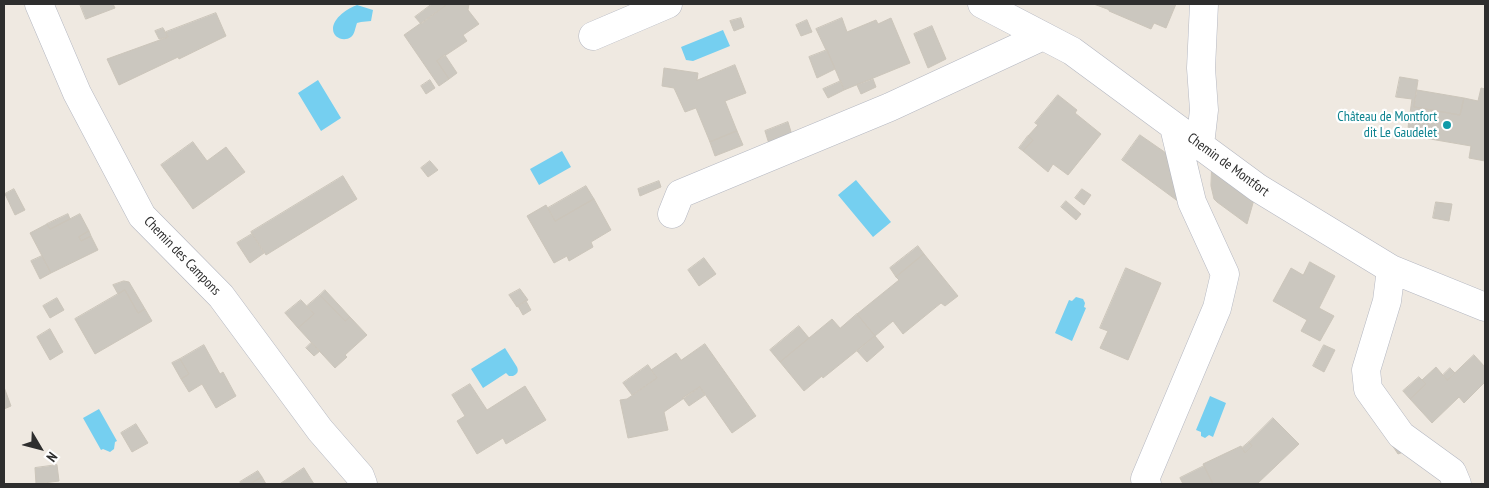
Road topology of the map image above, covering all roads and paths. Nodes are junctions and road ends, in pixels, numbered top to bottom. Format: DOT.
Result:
graph roads {
  1 [pos="39,4"];
  2 [pos="668,4"];
  3 [pos="982,4"];
  4 [pos="1204,4"];
  5 [pos="594,36"];
  6 [pos="1043,36"];
  7 [pos="1174,127"];
  8 [pos="1200,145"];
  9 [pos="672,214"];
  10 [pos="1391,270"];
  11 [pos="1485,307"];
  12 [pos="363,484"];
  13 [pos="1147,484"];
  14 [pos="1457,484"];
  1 -- 12 [label="street, Chemin des Campons"];
  2 -- 5 [label="street"];
  3 -- 6 [label="street, Chemin de Montfort"];
  4 -- 8 [label="street"];
  6 -- 7 [label="street, Chemin de Montfort"];
  6 -- 9 [label="street"];
  7 -- 8 [label="street, Chemin de Montfort"];
  7 -- 13 [label="street"];
  8 -- 10 [label="street, Chemin de Montfort"];
  10 -- 11 [label="street, Chemin de Montfort"];
  10 -- 14 [label="street"];
}
